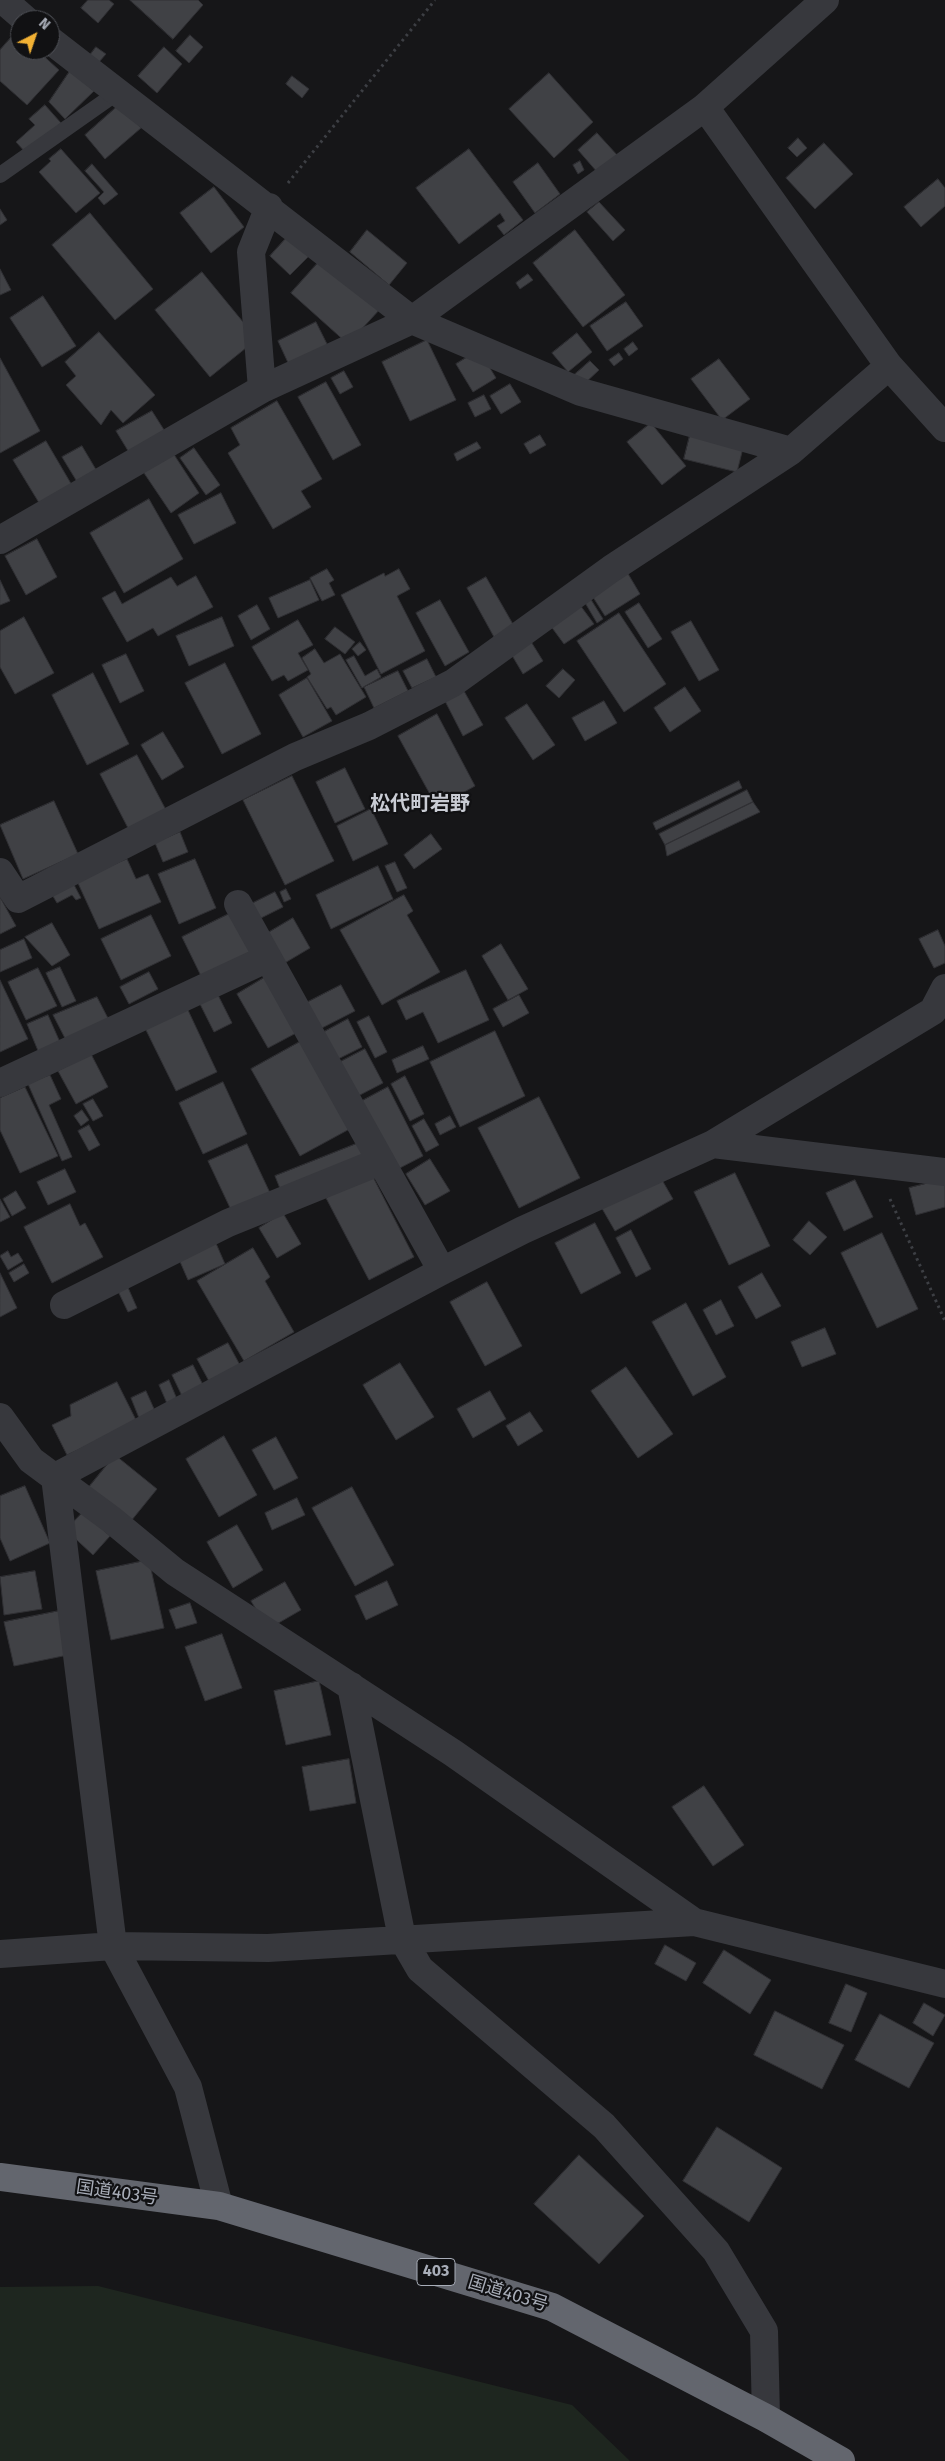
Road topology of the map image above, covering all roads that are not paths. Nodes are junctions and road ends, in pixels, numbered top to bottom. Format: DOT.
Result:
graph roads {
  1 [pos="3,0"];
  2 [pos="825,0"];
  3 [pos="14,10"];
  4 [pos="60,48"];
  5 [pos="118,92"];
  6 [pos="704,107"];
  7 [pos="0,175"];
  8 [pos="269,207"];
  9 [pos="412,320"];
  10 [pos="888,366"];
  11 [pos="262,389"];
  12 [pos="945,428"];
  13 [pos="791,451"];
  14 [pos="0,540"];
  15 [pos="0,872"];
  16 [pos="238,904"];
  17 [pos="268,958"];
  18 [pos="945,988"];
  19 [pos="0,1083"];
  20 [pos="713,1144"];
  21 [pos="381,1161"];
  22 [pos="945,1172"];
  23 [pos="442,1271"];
  24 [pos="64,1305"];
  25 [pos="0,1417"];
  26 [pos="55,1477"];
  27 [pos="351,1686"];
  28 [pos="694,1922"];
  29 [pos="402,1938"];
  30 [pos="113,1946"];
  31 [pos="0,1954"];
  32 [pos="945,1984"];
  33 [pos="0,2177"];
  34 [pos="219,2206"];
  35 [pos="766,2418"];
  36 [pos="841,2461"];
  1 -- 3 [label="street"];
  2 -- 6 [label="street"];
  4 -- 5 [label="street"];
  5 -- 7 [label="lane"];
  5 -- 8 [label="street"];
  6 -- 9 [label="street"];
  6 -- 10 [label="street"];
  8 -- 9 [label="street"];
  8 -- 11 [label="street"];
  9 -- 11 [label="street"];
  9 -- 13 [label="street"];
  10 -- 12 [label="street"];
  10 -- 13 [label="street"];
  11 -- 14 [label="street"];
  13 -- 15 [label="street"];
  16 -- 17 [label="street"];
  17 -- 19 [label="street"];
  17 -- 21 [label="street"];
  18 -- 20 [label="street"];
  20 -- 22 [label="street"];
  20 -- 23 [label="street"];
  21 -- 23 [label="street"];
  21 -- 24 [label="street"];
  23 -- 26 [label="street"];
  25 -- 26 [label="street"];
  26 -- 27 [label="street"];
  26 -- 30 [label="street"];
  27 -- 28 [label="street"];
  27 -- 29 [label="street"];
  28 -- 29 [label="street"];
  28 -- 32 [label="street"];
  29 -- 30 [label="street"];
  29 -- 35 [label="street"];
  30 -- 31 [label="street"];
  30 -- 34 [label="street"];
  33 -- 34 [label="highway, 国道403号 / 403"];
  34 -- 35 [label="highway, 国道403号 / 403"];
  35 -- 36 [label="highway, 国道403号 / 403"];
}
